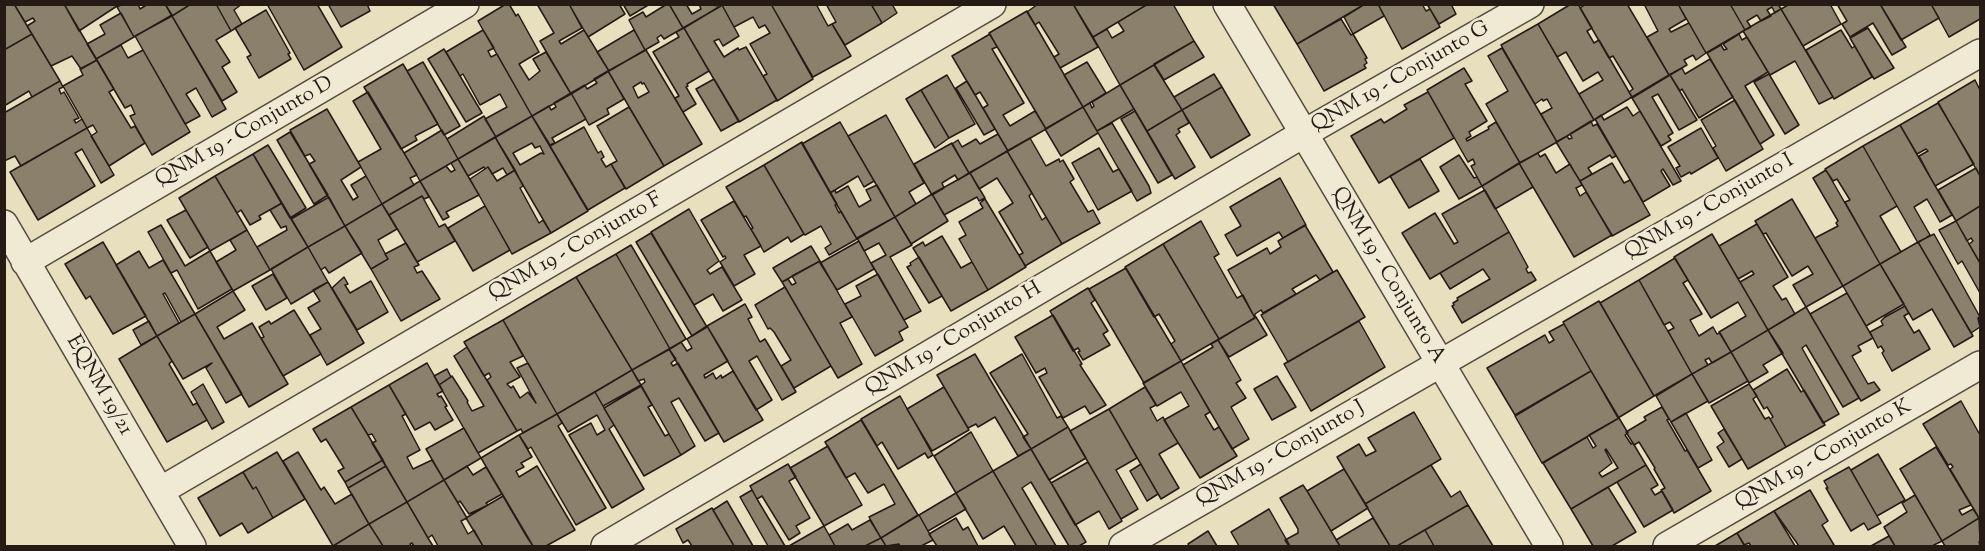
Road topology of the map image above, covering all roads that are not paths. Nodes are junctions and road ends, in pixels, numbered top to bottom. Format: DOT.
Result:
graph roads {
  1 [pos="465,4"];
  2 [pos="992,4"];
  3 [pos="1227,4"];
  4 [pos="1530,4"];
  5 [pos="1980,53"];
  6 [pos="1303,134"];
  7 [pos="4,224"];
  8 [pos="25,262"];
  9 [pos="1440,364"];
  10 [pos="1980,365"];
  11 [pos="160,491"];
  12 [pos="192,546"];
  13 [pos="605,546"];
  14 [pos="1123,546"];
  15 [pos="1549,546"];
  16 [pos="1667,546"];
  1 -- 8 [label="street, QNM 19 - Conjunto D"];
  2 -- 11 [label="street, QNM 19 - Conjunto F"];
  3 -- 6 [label="street, QNM 19 - Conjunto A"];
  4 -- 6 [label="street, QNM 19 - Conjunto G"];
  5 -- 9 [label="street, QNM 19 - Conjunto I"];
  6 -- 9 [label="street, QNM 19 - Conjunto A"];
  6 -- 13 [label="street, QNM 19 - Conjunto H"];
  7 -- 8 [label="street, EQNM 19/21"];
  8 -- 11 [label="street, EQNM 19/21"];
  9 -- 14 [label="street, QNM 19 - Conjunto J"];
  9 -- 15 [label="street, QNM 19 - Conjunto A"];
  10 -- 16 [label="street, QNM 19 - Conjunto K"];
  11 -- 12 [label="street, EQNM 19/21"];
}
